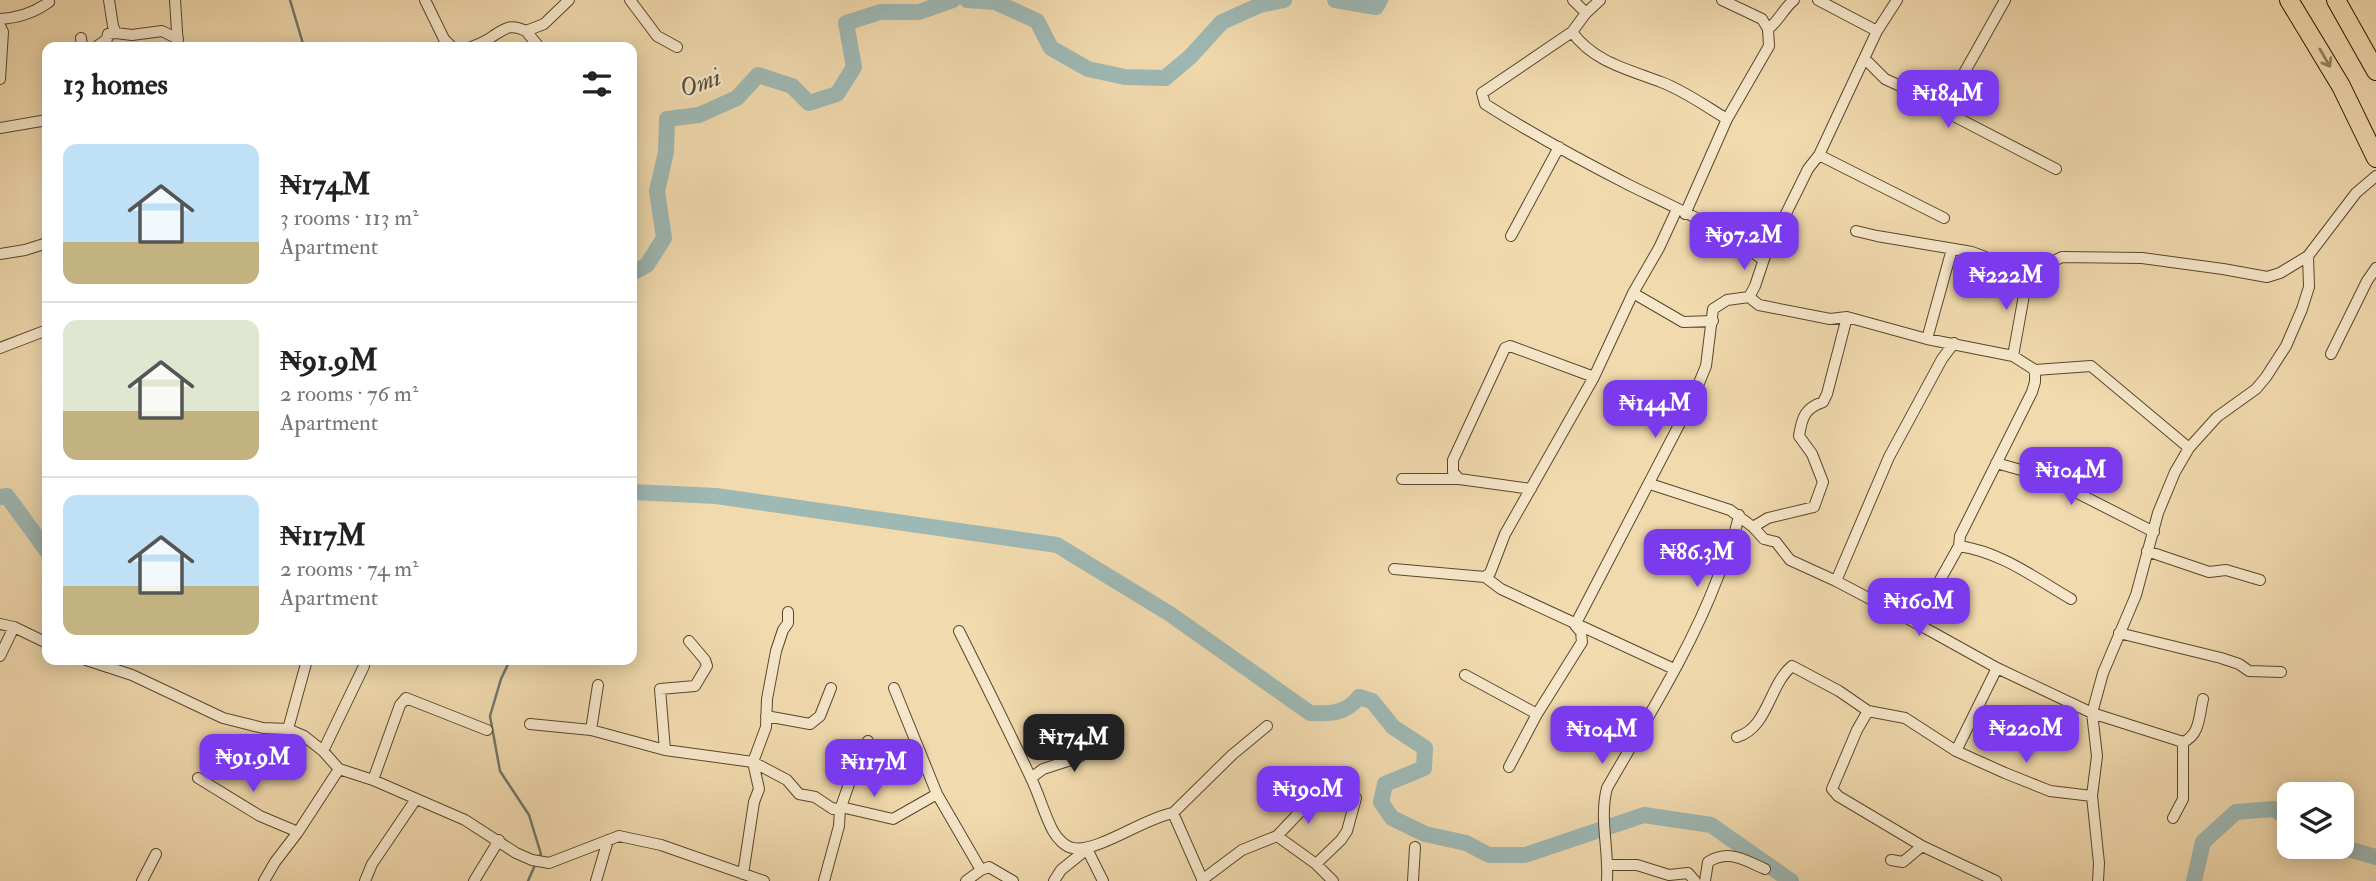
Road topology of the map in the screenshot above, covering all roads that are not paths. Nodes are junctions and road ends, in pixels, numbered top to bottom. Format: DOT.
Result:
graph roads {
  1 [pos="48,0"];
  2 [pos="109,0"];
  3 [pos="175,0"];
  4 [pos="425,0"];
  5 [pos="569,0"];
  6 [pos="630,0"];
  7 [pos="1573,0"];
  8 [pos="1600,0"];
  9 [pos="1722,0"];
  10 [pos="1794,0"];
  11 [pos="1818,0"];
  12 [pos="1897,0"];
  13 [pos="2005,0"];
  14 [pos="2289,0"];
  15 [pos="2336,0"];
  16 [pos="1586,13"];
  17 [pos="0,19"];
  18 [pos="0,26"];
  19 [pos="1768,29"];
  20 [pos="1877,31"];
  21 [pos="526,32"];
  22 [pos="1572,32"];
  23 [pos="116,33"];
  24 [pos="103,42"];
  25 [pos="177,42"];
  26 [pos="178,42"];
  27 [pos="447,42"];
  28 [pos="481,42"];
  29 [pos="535,42"];
  30 [pos="677,47"];
  31 [pos="1865,59"];
  32 [pos="2375,65"];
  33 [pos="0,79"];
  34 [pos="1945,107"];
  35 [pos="1727,119"];
  36 [pos="42,121"];
  37 [pos="0,128"];
  38 [pos="1559,147"];
  39 [pos="1819,155"];
  40 [pos="2376,158"];
  41 [pos="2056,169"];
  42 [pos="2376,176"];
  43 [pos="1681,211"];
  44 [pos="1944,218"];
  45 [pos="1856,231"];
  46 [pos="1510,236"];
  47 [pos="42,245"];
  48 [pos="1952,249"];
  49 [pos="0,254"];
  50 [pos="1765,256"];
  51 [pos="2308,256"];
  52 [pos="2376,268"];
  53 [pos="2028,273"];
  54 [pos="1633,293"];
  55 [pos="1749,297"];
  56 [pos="1847,317"];
  57 [pos="1713,321"];
  58 [pos="42,332"];
  59 [pos="1927,340"];
  60 [pos="1954,343"];
  61 [pos="0,348"];
  62 [pos="2331,354"];
  63 [pos="2013,356"];
  64 [pos="2035,370"];
  65 [pos="1594,377"];
  66 [pos="2189,448"];
  67 [pos="1996,463"];
  68 [pos="1402,479"];
  69 [pos="1459,479"];
  70 [pos="1650,484"];
  71 [pos="1531,489"];
  72 [pos="1739,515"];
  73 [pos="1753,527"];
  74 [pos="2154,532"];
  75 [pos="1959,546"];
  76 [pos="2147,551"];
  77 [pos="1394,569"];
  78 [pos="1485,576"];
  79 [pos="2260,580"];
  80 [pos="1836,581"];
  81 [pos="2071,599"];
  82 [pos="788,612"];
  83 [pos="0,624"];
  84 [pos="1916,624"];
  85 [pos="1575,625"];
  86 [pos="14,626"];
  87 [pos="959,631"];
  88 [pos="2119,633"];
  89 [pos="42,640"];
  90 [pos="689,642"];
  91 [pos="0,656"];
  92 [pos="101,665"];
  93 [pos="306,665"];
  94 [pos="364,666"];
  95 [pos="1997,668"];
  96 [pos="1674,669"];
  97 [pos="2281,671"];
  98 [pos="1465,675"];
  99 [pos="598,685"];
  100 [pos="831,688"];
  101 [pos="894,688"];
  102 [pos="2203,699"];
  103 [pos="1868,711"];
  104 [pos="2092,713"];
  105 [pos="1537,714"];
  106 [pos="766,716"];
  107 [pos="530,724"];
  108 [pos="1267,726"];
  109 [pos="288,729"];
  110 [pos="486,730"];
  111 [pos="591,730"];
  112 [pos="1737,737"];
  113 [pos="868,741"];
  114 [pos="2183,742"];
  115 [pos="1101,744"];
  116 [pos="665,750"];
  117 [pos="323,751"];
  118 [pos="1956,751"];
  119 [pos="753,762"];
  120 [pos="1508,768"];
  121 [pos="339,769"];
  122 [pos="198,778"];
  123 [pos="1031,778"];
  124 [pos="373,780"];
  125 [pos="937,794"];
  126 [pos="1316,795"];
  127 [pos="2092,796"];
  128 [pos="1356,797"];
  129 [pos="416,799"];
  130 [pos="1173,813"];
  131 [pos="2173,818"];
  132 [pos="298,832"];
  133 [pos="1278,836"];
  134 [pos="608,839"];
  135 [pos="499,840"];
  136 [pos="1922,846"];
  137 [pos="1415,847"];
  138 [pos="1087,849"];
  139 [pos="156,854"];
  140 [pos="1891,860"];
  141 [pos="1315,864"];
  142 [pos="1608,865"];
  143 [pos="726,869"];
  144 [pos="1765,869"];
  145 [pos="981,870"];
  146 [pos="743,874"];
  147 [pos="1202,880"];
  148 [pos="142,881"];
  149 [pos="264,881"];
  150 [pos="365,881"];
  151 [pos="474,881"];
  152 [pos="596,881"];
  153 [pos="723,881"];
  154 [pos="764,881"];
  155 [pos="824,881"];
  156 [pos="966,881"];
  157 [pos="1013,881"];
  158 [pos="1054,881"];
  159 [pos="1103,881"];
  160 [pos="1332,881"];
  161 [pos="1413,881"];
  162 [pos="1607,881"];
  163 [pos="1695,881"];
  164 [pos="1705,881"];
  165 [pos="1996,881"];
  166 [pos="2098,881"];
  1 -- 17 [label="street"];
  2 -- 23 [label="street"];
  3 -- 26 [label="street"];
  4 -- 27 [label="street"];
  5 -- 21 [label="street"];
  6 -- 30 [label="street"];
  7 -- 16 [label="street"];
  8 -- 16 [label="street"];
  9 -- 19 [label="street"];
  10 -- 19 [label="street"];
  11 -- 20 [label="street"];
  12 -- 20 [label="street"];
  13 -- 34 [label="street"];
  14 -- 40 [label="highway, one-way"];
  15 -- 32 [label="highway"];
  16 -- 22 [label="street"];
  18 -- 33 [label="street"];
  19 -- 35 [label="street"];
  20 -- 31 [label="street"];
  21 -- 28 [label="street"];
  21 -- 29 [label="street"];
  22 -- 35 [label="street"];
  22 -- 38 [label="street"];
  23 -- 24 [label="street"];
  23 -- 25 [label="street"];
  31 -- 34 [label="street"];
  31 -- 39 [label="street"];
  34 -- 41 [label="street"];
  35 -- 43 [label="street"];
  36 -- 37 [label="street"];
  38 -- 43 [label="street"];
  38 -- 46 [label="street"];
  39 -- 44 [label="street"];
  39 -- 50 [label="street"];
  42 -- 51 [label="street"];
  43 -- 50 [label="street"];
  43 -- 54 [label="street"];
  45 -- 48 [label="street"];
  47 -- 49 [label="street"];
  48 -- 53 [label="street"];
  48 -- 59 [label="street"];
  50 -- 55 [label="street"];
  51 -- 53 [label="street"];
  51 -- 66 [label="street"];
  52 -- 62 [label="street"];
  53 -- 63 [label="street"];
  54 -- 57 [label="street"];
  54 -- 65 [label="street"];
  55 -- 56 [label="street"];
  55 -- 57 [label="street"];
  56 -- 59 [label="street"];
  56 -- 73 [label="street"];
  57 -- 70 [label="street"];
  58 -- 61 [label="street"];
  59 -- 60 [label="street"];
  60 -- 63 [label="street"];
  60 -- 80 [label="street"];
  63 -- 64 [label="street"];
  64 -- 66 [label="street"];
  64 -- 67 [label="street"];
  65 -- 69 [label="street"];
  65 -- 71 [label="street"];
  66 -- 74 [label="street"];
  67 -- 74 [label="street"];
  67 -- 75 [label="street"];
  68 -- 69 [label="street"];
  69 -- 71 [label="street"];
  70 -- 72 [label="street"];
  70 -- 85 [label="street"];
  71 -- 78 [label="street"];
  72 -- 73 [label="street"];
  72 -- 96 [label="street"];
  73 -- 80 [label="street"];
  74 -- 76 [label="street"];
  75 -- 81 [label="street"];
  75 -- 84 [label="street"];
  76 -- 79 [label="street"];
  76 -- 88 [label="street"];
  77 -- 78 [label="street"];
  78 -- 85 [label="street"];
  80 -- 84 [label="street"];
  82 -- 106 [label="street"];
  83 -- 86 [label="street"];
  84 -- 95 [label="street"];
  85 -- 96 [label="street"];
  85 -- 105 [label="street"];
  86 -- 89 [label="street"];
  86 -- 91 [label="street"];
  87 -- 123 [label="street"];
  88 -- 97 [label="street"];
  88 -- 104 [label="street"];
  90 -- 116 [label="street"];
  92 -- 109 [label="street"];
  93 -- 109 [label="street"];
  94 -- 117 [label="street"];
  95 -- 104 [label="street"];
  95 -- 118 [label="street"];
  96 -- 142 [label="street"];
  98 -- 105 [label="street"];
  99 -- 111 [label="street"];
  100 -- 106 [label="street"];
  101 -- 125 [label="street"];
  102 -- 114 [label="street"];
  103 -- 112 [label="street"];
  103 -- 118 [label="street"];
  103 -- 136 [label="street"];
  104 -- 114 [label="street"];
  104 -- 127 [label="street"];
  105 -- 120 [label="street"];
  106 -- 119 [label="street"];
  107 -- 111 [label="street"];
  108 -- 130 [label="street"];
  109 -- 117 [label="street"];
  110 -- 124 [label="street"];
  111 -- 116 [label="street"];
  113 -- 125 [label="street"];
  114 -- 131 [label="street"];
  115 -- 123 [label="street"];
  116 -- 119 [label="street"];
  117 -- 121 [label="street"];
  118 -- 127 [label="street"];
  119 -- 146 [label="street"];
  119 -- 155 [label="street"];
  121 -- 124 [label="street"];
  121 -- 132 [label="street"];
  122 -- 132 [label="street"];
  123 -- 138 [label="street"];
  124 -- 129 [label="street"];
  125 -- 145 [label="street"];
  126 -- 133 [label="street"];
  127 -- 166 [label="street"];
  128 -- 141 [label="street"];
  129 -- 135 [label="street"];
  129 -- 150 [label="street"];
  130 -- 138 [label="street"];
  130 -- 147 [label="street"];
  132 -- 149 [label="street"];
  133 -- 141 [label="street"];
  133 -- 147 [label="street"];
  134 -- 135 [label="street"];
  134 -- 143 [label="street"];
  134 -- 152 [label="street"];
  135 -- 151 [label="street"];
  136 -- 140 [label="street"];
  136 -- 165 [label="street"];
  137 -- 161 [label="street"];
  138 -- 158 [label="street"];
  138 -- 159 [label="street"];
  139 -- 148 [label="street"];
  141 -- 160 [label="street"];
  142 -- 162 [label="street"];
  142 -- 163 [label="street"];
  143 -- 146 [label="street"];
  143 -- 153 [label="street"];
  144 -- 164 [label="street"];
  145 -- 156 [label="street"];
  145 -- 157 [label="street"];
  146 -- 154 [label="street"];
}
